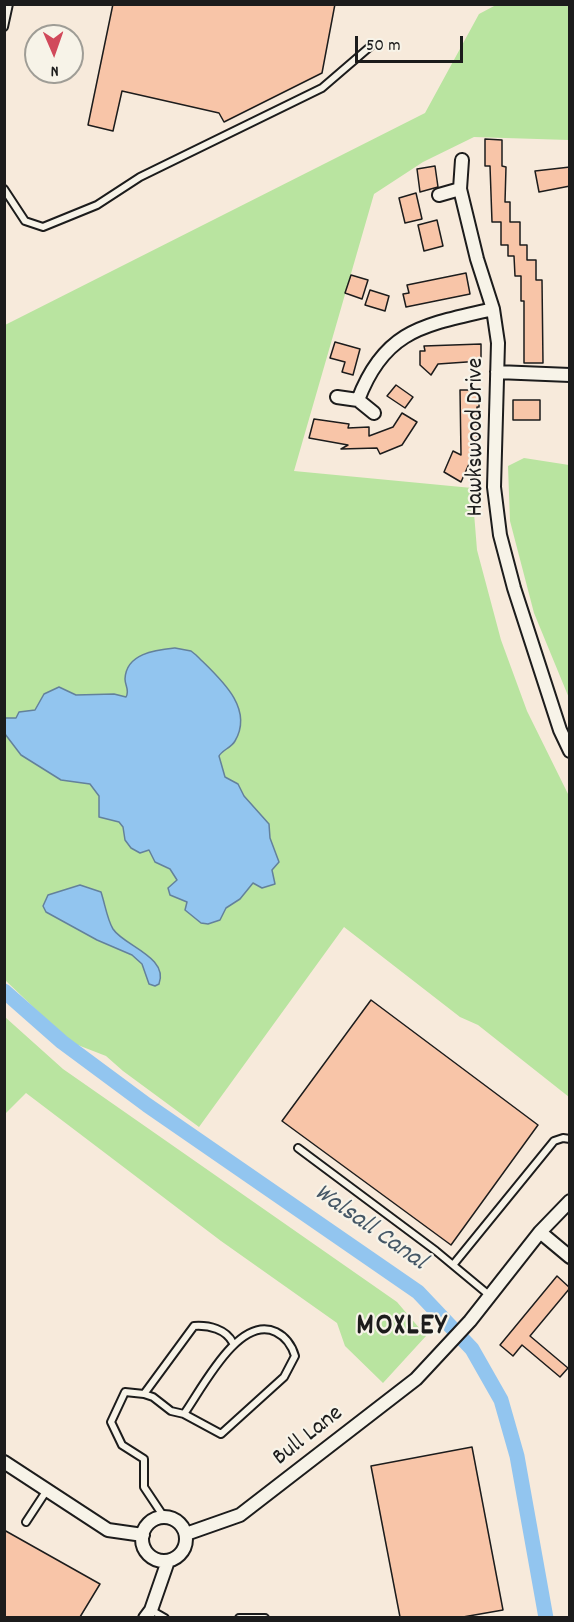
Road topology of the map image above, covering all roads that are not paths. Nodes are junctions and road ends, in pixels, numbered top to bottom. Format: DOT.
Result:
graph roads {
  1 [pos="9,4"];
  2 [pos="4,27"];
  3 [pos="372,45"];
  4 [pos="462,160"];
  5 [pos="4,189"];
  6 [pos="460,189"];
  7 [pos="439,195"];
  8 [pos="493,309"];
  9 [pos="497,372"];
  10 [pos="570,375"];
  11 [pos="337,397"];
  12 [pos="358,400"];
  13 [pos="374,413"];
  14 [pos="570,751"];
  15 [pos="570,1139"];
  16 [pos="298,1148"];
  17 [pos="570,1201"];
  18 [pos="540,1232"];
  19 [pos="570,1257"];
  20 [pos="453,1265"];
  21 [pos="489,1295"];
  22 [pos="233,1342"];
  23 [pos="144,1394"];
  24 [pos="184,1414"];
  25 [pos="4,1462"];
  26 [pos="47,1489"];
  27 [pos="164,1517"];
  28 [pos="26,1522"];
  29 [pos="143,1534"];
  30 [pos="186,1534"];
  31 [pos="168,1561"];
  32 [pos="148,1614"];
  33 [pos="165,1617"];
  34 [pos="239,1617"];
  35 [pos="265,1617"];
  1 -- 2 [label="lane"];
  3 -- 5 [label="lane"];
  4 -- 6 [label="street, Hawkswood Drive"];
  6 -- 7 [label="street"];
  6 -- 8 [label="street, Hawkswood Drive"];
  8 -- 9 [label="street, Hawkswood Drive"];
  8 -- 12 [label="street"];
  9 -- 10 [label="street"];
  9 -- 14 [label="street, Hawkswood Drive"];
  11 -- 12 [label="street"];
  12 -- 13 [label="street"];
  15 -- 20 [label="lane"];
  16 -- 20 [label="lane"];
  17 -- 18 [label="street"];
  18 -- 19 [label="street"];
  18 -- 21 [label="street"];
  20 -- 21 [label="lane"];
  21 -- 30 [label="street, Bull Lane"];
  22 -- 23 [label="lane"];
  22 -- 24 [label="lane"];
  22 -- 24 [label="lane"];
  23 -- 24 [label="lane"];
  23 -- 27 [label="lane"];
  25 -- 26 [label="street"];
  26 -- 28 [label="lane"];
  26 -- 29 [label="street"];
  27 -- 29 [label="street"];
  27 -- 30 [label="street"];
  29 -- 31 [label="street"];
  30 -- 31 [label="street"];
  31 -- 32 [label="street"];
  32 -- 33 [label="lane"];
  34 -- 35 [label="lane"];
}
